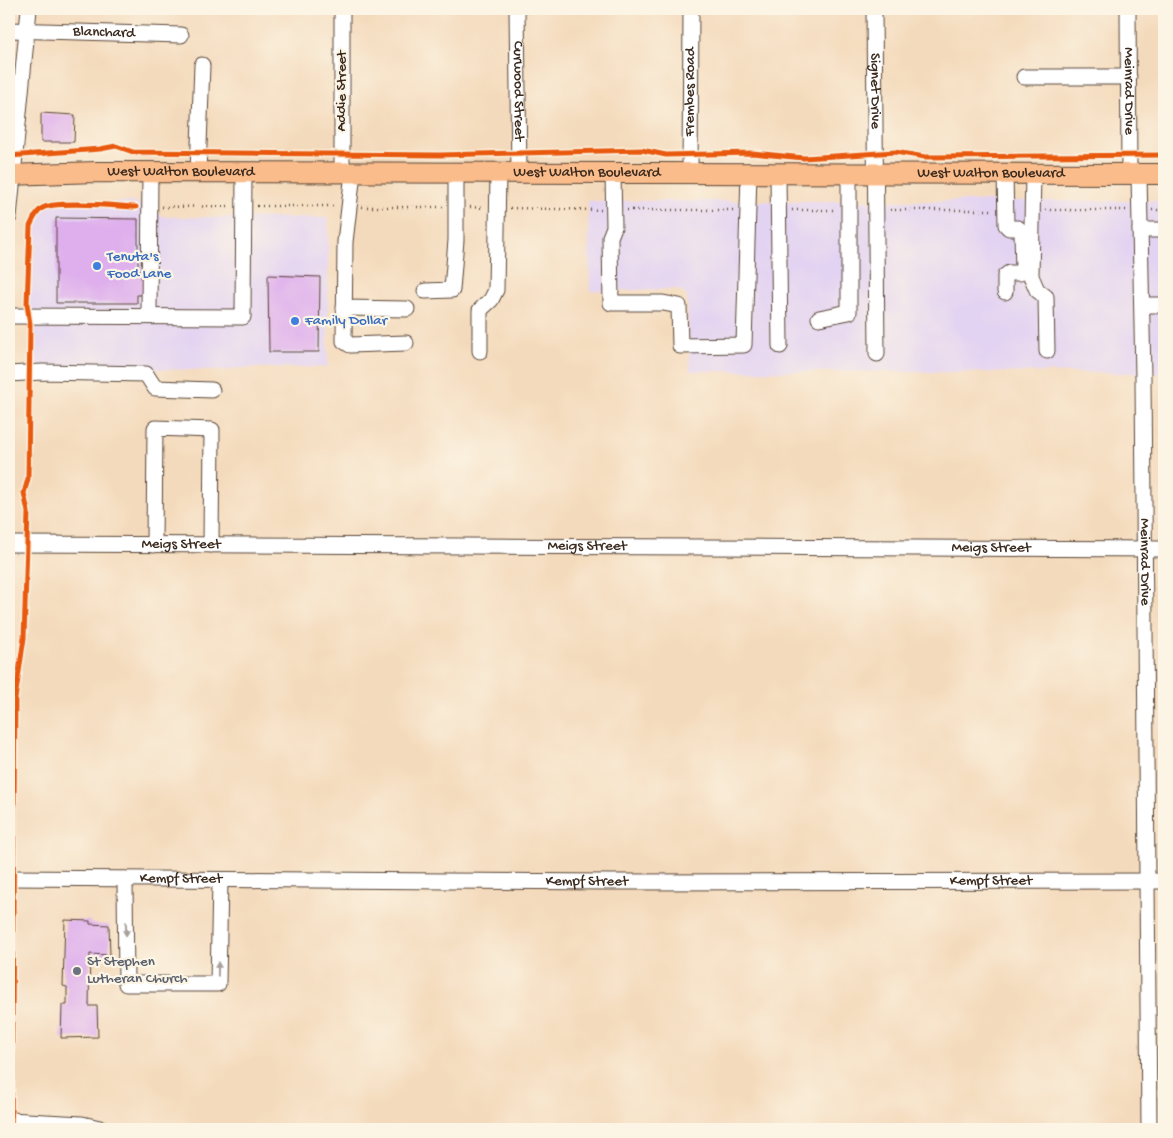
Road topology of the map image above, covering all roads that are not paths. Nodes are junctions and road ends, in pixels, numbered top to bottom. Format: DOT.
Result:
graph roads {
  1 [pos="29,9"];
  2 [pos="342,9"];
  3 [pos="518,9"];
  4 [pos="691,9"];
  5 [pos="874,9"];
  6 [pos="1128,9"];
  7 [pos="9,30"];
  8 [pos="27,31"];
  9 [pos="181,35"];
  10 [pos="202,65"];
  11 [pos="1024,77"];
  12 [pos="1128,77"];
  13 [pos="13,122"];
  14 [pos="150,172"];
  15 [pos="198,172"];
  16 [pos="244,172"];
  17 [pos="348,173"];
  18 [pos="749,173"];
  19 [pos="778,173"];
  20 [pos="456,174"];
  21 [pos="498,174"];
  22 [pos="519,174"];
  23 [pos="614,174"];
  24 [pos="690,174"];
  25 [pos="849,174"];
  26 [pos="874,174"];
  27 [pos="1005,174"];
  28 [pos="1034,174"];
  29 [pos="1134,174"];
  30 [pos="1164,174"];
  31 [pos="11,175"];
  32 [pos="9,217"];
  33 [pos="1140,230"];
  34 [pos="1164,230"];
  35 [pos="425,291"];
  36 [pos="1005,292"];
  37 [pos="1142,305"];
  38 [pos="1164,305"];
  39 [pos="344,308"];
  40 [pos="407,308"];
  41 [pos="9,316"];
  42 [pos="149,316"];
  43 [pos="819,318"];
  44 [pos="406,343"];
  45 [pos="780,346"];
  46 [pos="480,351"];
  47 [pos="1047,351"];
  48 [pos="877,354"];
  49 [pos="9,374"];
  50 [pos="212,390"];
  51 [pos="9,544"];
  52 [pos="154,545"];
  53 [pos="211,545"];
  54 [pos="1164,549"];
  55 [pos="1144,550"];
  56 [pos="9,878"];
  57 [pos="125,880"];
  58 [pos="220,880"];
  59 [pos="1148,881"];
  60 [pos="1164,881"];
  61 [pos="9,1120"];
  62 [pos="104,1129"];
  63 [pos="1149,1129"];
  1 -- 8 [label="street"];
  2 -- 17 [label="street, Addie Street"];
  3 -- 22 [label="street, Curwood Street"];
  4 -- 24 [label="street, Frembes Road"];
  5 -- 26 [label="street, Signet Drive"];
  6 -- 12 [label="street, Meinrad Drive"];
  7 -- 8 [label="street, Blanchard"];
  8 -- 9 [label="street, Blanchard"];
  8 -- 13 [label="street"];
  10 -- 15 [label="street"];
  11 -- 12 [label="street"];
  12 -- 29 [label="street, Meinrad Drive"];
  13 -- 31 [label="street"];
  14 -- 15 [label="main road, West Walton Boulevard"];
  14 -- 31 [label="main road, West Walton Boulevard"];
  14 -- 42 [label="street"];
  15 -- 16 [label="main road, West Walton Boulevard"];
  16 -- 17 [label="main road, West Walton Boulevard"];
  16 -- 42 [label="street"];
  17 -- 20 [label="main road, West Walton Boulevard"];
  17 -- 39 [label="street, Addie Street"];
  18 -- 19 [label="main road, West Walton Boulevard"];
  18 -- 23 [label="street"];
  18 -- 24 [label="main road, West Walton Boulevard"];
  19 -- 25 [label="main road, West Walton Boulevard"];
  19 -- 45 [label="street"];
  20 -- 21 [label="main road, West Walton Boulevard"];
  20 -- 35 [label="street"];
  21 -- 22 [label="main road, West Walton Boulevard"];
  21 -- 46 [label="street"];
  22 -- 23 [label="main road, West Walton Boulevard"];
  23 -- 24 [label="main road, West Walton Boulevard"];
  25 -- 26 [label="main road, West Walton Boulevard"];
  25 -- 43 [label="street"];
  26 -- 27 [label="main road, West Walton Boulevard"];
  26 -- 48 [label="street, Signet Drive"];
  27 -- 28 [label="main road, West Walton Boulevard"];
  27 -- 36 [label="street"];
  28 -- 29 [label="main road, West Walton Boulevard"];
  28 -- 47 [label="street"];
  29 -- 30 [label="main road, West Walton Boulevard"];
  29 -- 33 [label="street, Meinrad Drive"];
  31 -- 32 [label="street"];
  33 -- 34 [label="street"];
  33 -- 37 [label="street, Meinrad Drive"];
  37 -- 38 [label="street"];
  37 -- 55 [label="street, Meinrad Drive"];
  39 -- 40 [label="street"];
  39 -- 44 [label="street, Addie Street"];
  41 -- 42 [label="street"];
  49 -- 50 [label="street"];
  51 -- 52 [label="street, Meigs Street"];
  52 -- 53 [label="street, Meigs Street"];
  52 -- 53 [label="street"];
  53 -- 55 [label="street, Meigs Street"];
  54 -- 55 [label="street, Meigs Street"];
  55 -- 59 [label="street, Meinrad Drive"];
  56 -- 57 [label="street, Kempf Street"];
  57 -- 58 [label="street, Kempf Street"];
  57 -- 58 [label="street, one-way"];
  58 -- 59 [label="street, Kempf Street"];
  59 -- 60 [label="street, Kempf Street"];
  59 -- 63 [label="street, Meinrad Drive"];
  61 -- 62 [label="street"];
}
